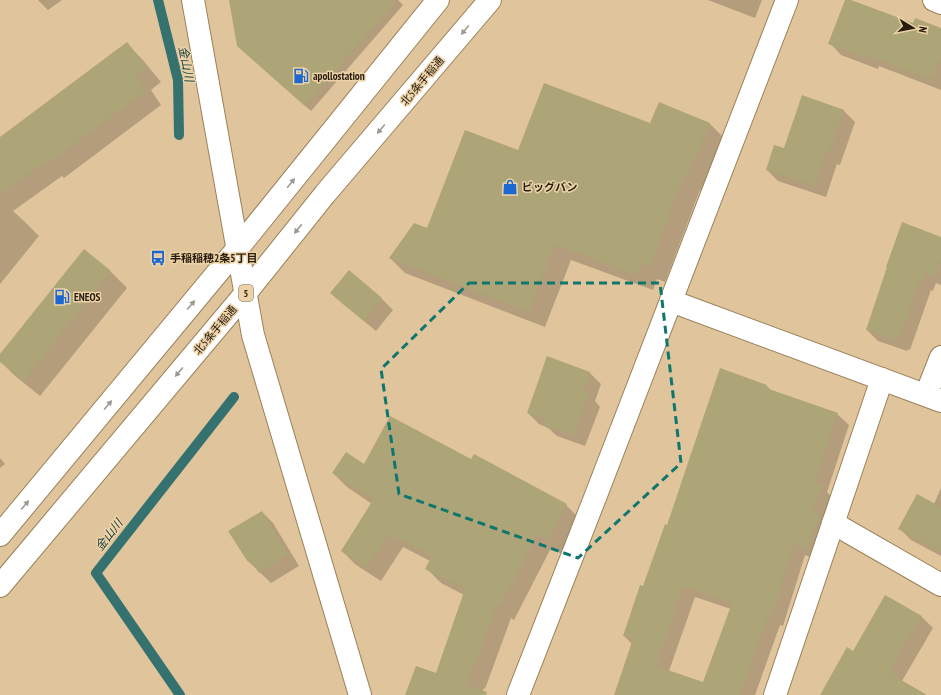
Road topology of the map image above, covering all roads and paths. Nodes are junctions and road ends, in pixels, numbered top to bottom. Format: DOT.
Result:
graph roads {
  1 [pos="193,0"];
  2 [pos="438,0"];
  3 [pos="490,0"];
  4 [pos="786,0"];
  5 [pos="934,0"];
  6 [pos="941,3"];
  7 [pos="238,248"];
  8 [pos="245,294"];
  9 [pos="671,301"];
  10 [pos="941,357"];
  11 [pos="882,379"];
  12 [pos="933,398"];
  13 [pos="833,523"];
  14 [pos="0,536"];
  15 [pos="941,585"];
  16 [pos="0,586"];
  17 [pos="776,694"];
  18 [pos="360,695"];
  19 [pos="518,695"];
  1 -- 7 [label="main road"];
  7 -- 2 [label="main road, one-way"];
  3 -- 8 [label="main road, 北5条手稲通 / 5, one-way"];
  4 -- 9 [label="main road"];
  5 -- 6 [label="main road"];
  7 -- 8 [label="main road"];
  14 -- 7 [label="main road, one-way"];
  8 -- 16 [label="main road, 北5条手稲通 / 5, one-way"];
  8 -- 18 [label="main road"];
  9 -- 11 [label="main road"];
  9 -- 19 [label="main road"];
  10 -- 12 [label="main road"];
  11 -- 12 [label="main road"];
  11 -- 13 [label="main road"];
  13 -- 15 [label="main road"];
  13 -- 17 [label="main road"];
}
